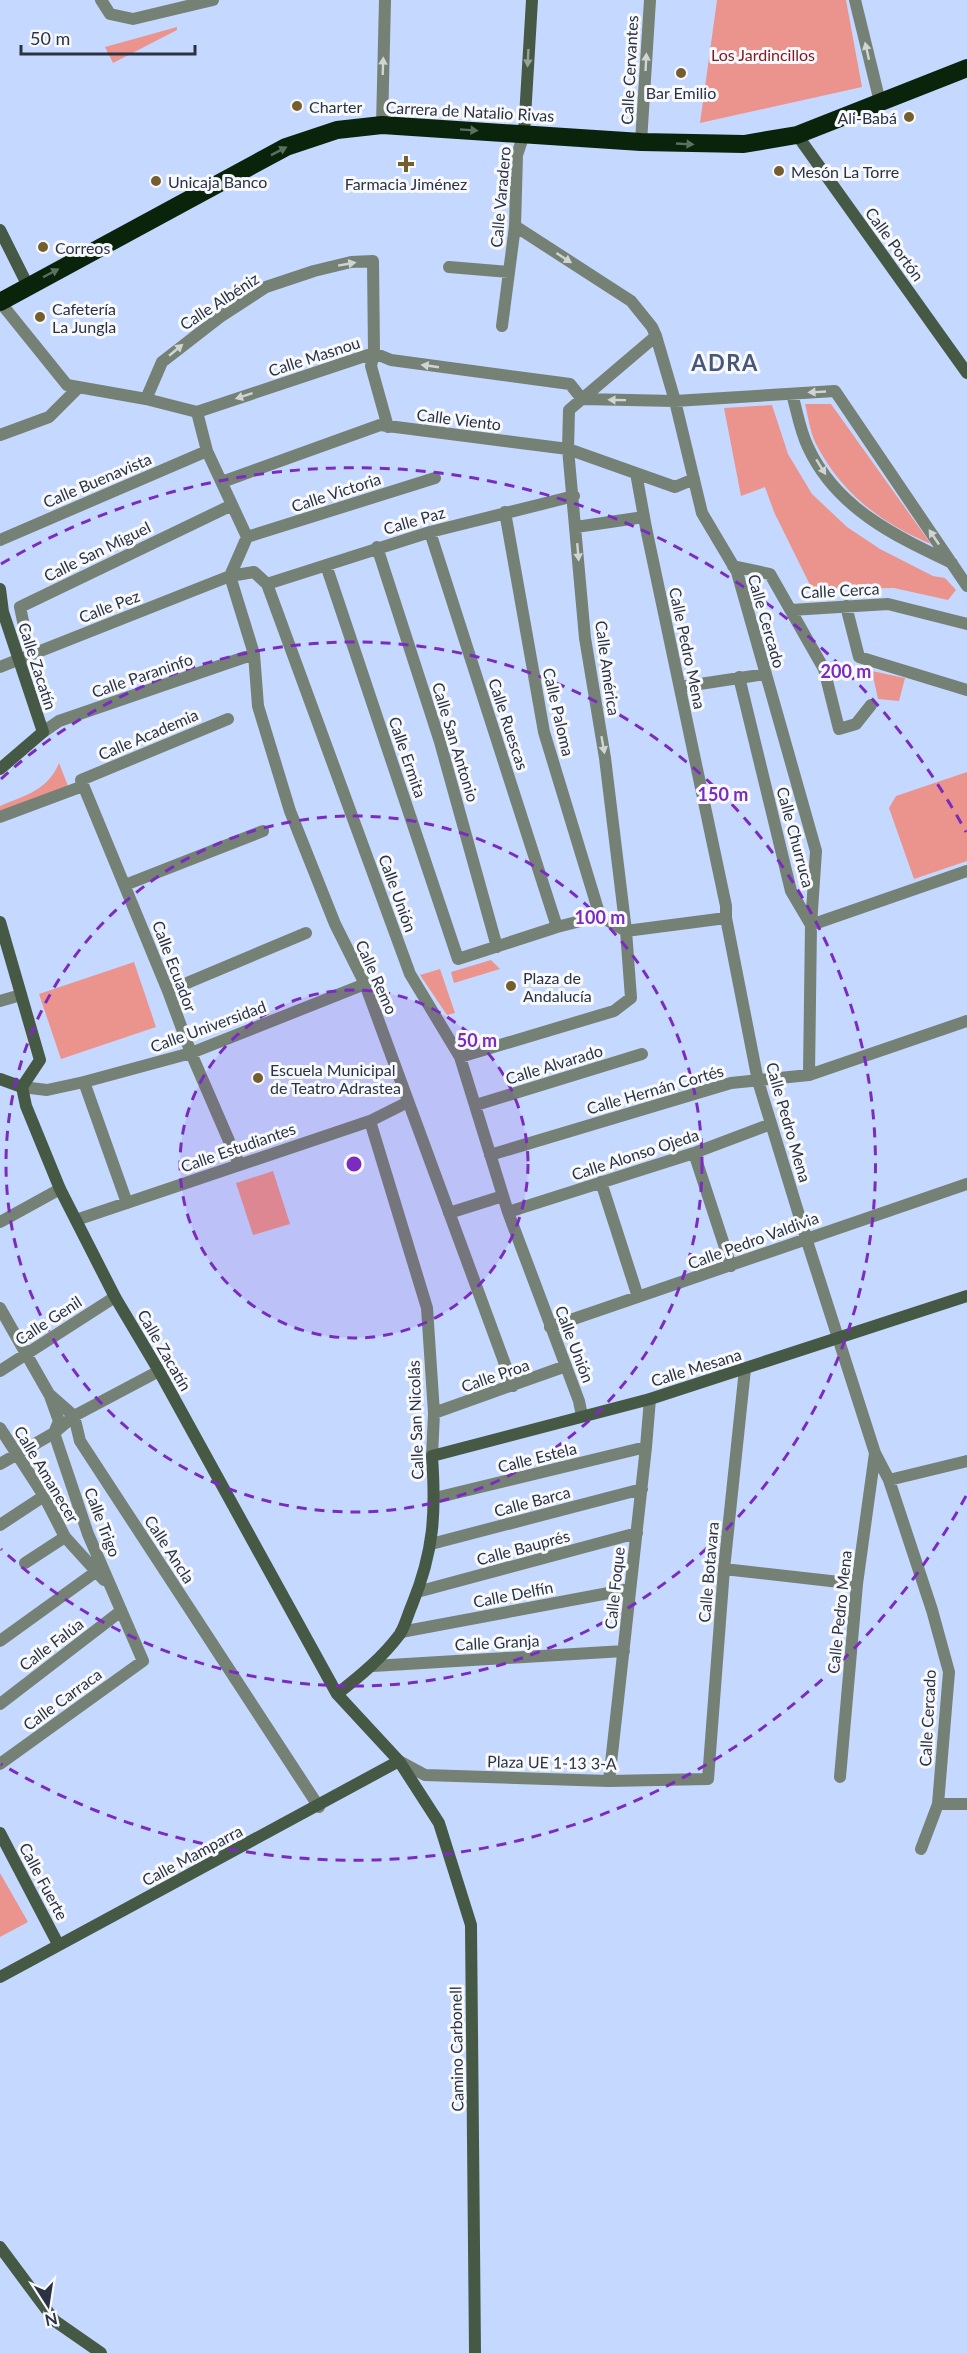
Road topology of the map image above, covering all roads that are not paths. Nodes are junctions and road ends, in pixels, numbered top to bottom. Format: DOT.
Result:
graph roads {
  1 [pos="101,0"];
  2 [pos="213,0"];
  3 [pos="385,0"];
  4 [pos="532,0"];
  5 [pos="650,0"];
  6 [pos="855,0"];
  7 [pos="967,68"];
  8 [pos="880,102"];
  9 [pos="382,125"];
  10 [pos="524,134"];
  11 [pos="797,135"];
  12 [pos="641,142"];
  13 [pos="515,226"];
  14 [pos="0,230"];
  15 [pos="449,267"];
  16 [pos="509,272"];
  17 [pos="28,286"];
  18 [pos="0,302"];
  19 [pos="502,326"];
  20 [pos="656,336"];
  21 [pos="374,353"];
  22 [pos="967,373"];
  23 [pos="79,387"];
  24 [pos="792,394"];
  25 [pos="146,399"];
  26 [pos="582,399"];
  27 [pos="675,401"];
  28 [pos="197,412"];
  29 [pos="388,427"];
  30 [pos="0,435"];
  31 [pos="568,449"];
  32 [pos="207,452"];
  33 [pos="636,473"];
  34 [pos="435,478"];
  35 [pos="694,479"];
  36 [pos="222,482"];
  37 [pos="574,496"];
  38 [pos="232,504"];
  39 [pos="505,512"];
  40 [pos="644,517"];
  41 [pos="576,527"];
  42 [pos="430,532"];
  43 [pos="247,537"];
  44 [pos="0,540"];
  45 [pos="377,548"];
  46 [pos="952,563"];
  47 [pos="326,565"];
  48 [pos="733,566"];
  49 [pos="230,576"];
  50 [pos="267,584"];
  51 [pos="967,586"];
  52 [pos="0,589"];
  53 [pos="846,606"];
  54 [pos="792,610"];
  55 [pos="967,624"];
  56 [pos="254,654"];
  57 [pos="24,656"];
  58 [pos="0,667"];
  59 [pos="766,674"];
  60 [pos="739,677"];
  61 [pos="680,687"];
  62 [pos="967,690"];
  63 [pos="871,705"];
  64 [pos="228,718"];
  65 [pos="43,732"];
  66 [pos="0,769"];
  67 [pos="82,783"];
  68 [pos="0,817"];
  69 [pos="264,831"];
  70 [pos="967,871"];
  71 [pos="125,885"];
  72 [pos="600,916"];
  73 [pos="726,918"];
  74 [pos="0,922"];
  75 [pos="811,925"];
  76 [pos="557,927"];
  77 [pos="626,931"];
  78 [pos="306,933"];
  79 [pos="497,947"];
  80 [pos="365,984"];
  81 [pos="168,992"];
  82 [pos="21,995"];
  83 [pos="0,1001"];
  84 [pos="967,1021"];
  85 [pos="191,1053"];
  86 [pos="642,1054"];
  87 [pos="460,1057"];
  88 [pos="808,1075"];
  89 [pos="0,1079"];
  90 [pos="758,1081"];
  91 [pos="84,1082"];
  92 [pos="22,1087"];
  93 [pos="408,1102"];
  94 [pos="476,1105"];
  95 [pos="370,1121"];
  96 [pos="771,1124"];
  97 [pos="694,1153"];
  98 [pos="490,1155"];
  99 [pos="239,1164"];
  100 [pos="601,1182"];
  101 [pos="967,1184"];
  102 [pos="60,1189"];
  103 [pos="503,1196"];
  104 [pos="127,1203"];
  105 [pos="508,1212"];
  106 [pos="449,1213"];
  107 [pos="76,1220"];
  108 [pos="0,1222"];
  109 [pos="806,1238"];
  110 [pos="731,1266"];
  111 [pos="967,1296"];
  112 [pos="115,1297"];
  113 [pos="638,1297"];
  114 [pos="0,1308"];
  115 [pos="550,1327"];
  116 [pos="838,1337"];
  117 [pos="27,1353"];
  118 [pos="566,1366"];
  119 [pos="745,1369"];
  120 [pos="0,1371"];
  121 [pos="159,1371"];
  122 [pos="513,1386"];
  123 [pos="49,1394"];
  124 [pos="650,1399"];
  125 [pos="434,1413"];
  126 [pos="74,1416"];
  127 [pos="582,1416"];
  128 [pos="0,1428"];
  129 [pos="54,1433"];
  130 [pos="646,1447"];
  131 [pos="17,1453"];
  132 [pos="875,1453"];
  133 [pos="432,1456"];
  134 [pos="967,1461"];
  135 [pos="0,1464"];
  136 [pos="889,1480"];
  137 [pos="642,1489"];
  138 [pos="44,1496"];
  139 [pos="435,1498"];
  140 [pos="0,1525"];
  141 [pos="637,1533"];
  142 [pos="65,1537"];
  143 [pos="431,1544"];
  144 [pos="25,1563"];
  145 [pos="724,1569"];
  146 [pos="97,1571"];
  147 [pos="857,1584"];
  148 [pos="630,1589"];
  149 [pos="112,1590"];
  150 [pos="417,1592"];
  151 [pos="121,1611"];
  152 [pos="401,1632"];
  153 [pos="0,1641"];
  154 [pos="624,1651"];
  155 [pos="143,1660"];
  156 [pos="373,1666"];
  157 [pos="337,1694"];
  158 [pos="0,1704"];
  159 [pos="399,1761"];
  160 [pos="0,1764"];
  161 [pos="840,1777"];
  162 [pos="708,1779"];
  163 [pos="609,1781"];
  164 [pos="938,1804"];
  165 [pos="967,1804"];
  166 [pos="319,1807"];
  167 [pos="0,1833"];
  168 [pos="921,1849"];
  169 [pos="58,1944"];
  170 [pos="0,1977"];
  171 [pos="0,2247"];
  172 [pos="101,2353"];
  173 [pos="475,2353"];
  1 -- 2 [label="street"];
  9 -- 3 [label="street, one-way"];
  4 -- 10 [label="street, Calle Varadero, one-way"];
  12 -- 5 [label="street, Calle Cervantes, one-way"];
  8 -- 6 [label="street, one-way"];
  7 -- 8 [label="highway, Carrera de Natalio Rivas"];
  8 -- 11 [label="highway, Carrera de Natalio Rivas"];
  9 -- 10 [label="highway, Carrera de Natalio Rivas, one-way"];
  17 -- 9 [label="highway, Carrera de Natalio Rivas, one-way"];
  10 -- 12 [label="highway, Carrera de Natalio Rivas"];
  10 -- 13 [label="street, Calle Varadero"];
  12 -- 11 [label="highway, Carrera de Natalio Rivas, one-way"];
  11 -- 22 [label="street, Calle Portón"];
  13 -- 16 [label="street, Calle Varadero"];
  13 -- 20 [label="street, Calle Cercado, one-way"];
  14 -- 17 [label="street"];
  15 -- 16 [label="street"];
  16 -- 19 [label="street, Calle Varadero"];
  17 -- 18 [label="highway, Carrera de Natalio Rivas"];
  18 -- 23 [label="street"];
  20 -- 26 [label="street"];
  20 -- 27 [label="street, Calle Cercado"];
  25 -- 21 [label="street, Calle Albéniz, one-way"];
  26 -- 21 [label="street, Calle Masnou, one-way"];
  21 -- 28 [label="street, Calle Masnou, one-way"];
  21 -- 29 [label="street"];
  23 -- 25 [label="street"];
  23 -- 30 [label="street"];
  24 -- 27 [label="street"];
  24 -- 46 [label="street, one-way"];
  46 -- 24 [label="street, one-way"];
  25 -- 28 [label="street"];
  27 -- 26 [label="street, one-way"];
  26 -- 31 [label="street, Calle América"];
  27 -- 35 [label="street, Calle Cercado"];
  28 -- 32 [label="street"];
  29 -- 31 [label="street, Calle Viento"];
  29 -- 36 [label="street, Calle Viento"];
  31 -- 33 [label="street, Calle Viento"];
  31 -- 37 [label="street, Calle América"];
  32 -- 36 [label="street"];
  32 -- 44 [label="street, Calle Buenavista"];
  33 -- 35 [label="street, Calle Viento"];
  33 -- 40 [label="street, Calle Pedro Mena"];
  34 -- 43 [label="street, Calle Victoria"];
  35 -- 48 [label="street, Calle Cercado"];
  36 -- 38 [label="street"];
  37 -- 39 [label="street, Calle Paz"];
  37 -- 41 [label="street, Calle América"];
  38 -- 43 [label="street"];
  38 -- 57 [label="street, Calle San Miguel"];
  39 -- 42 [label="street, Calle Paz"];
  39 -- 72 [label="street, Calle Paloma"];
  40 -- 41 [label="street"];
  40 -- 61 [label="street, Calle Pedro Mena"];
  41 -- 77 [label="street, Calle América, one-way"];
  42 -- 45 [label="street, Calle Paz"];
  42 -- 76 [label="street, Calle Ruescas"];
  43 -- 49 [label="street"];
  45 -- 47 [label="street, Calle Paz"];
  45 -- 79 [label="street, Calle San Antonio"];
  46 -- 51 [label="street"];
  47 -- 50 [label="street, Calle Paz"];
  47 -- 79 [label="street, Calle Ermita"];
  48 -- 54 [label="street, Calle Cerca"];
  48 -- 59 [label="street, Calle Cercado"];
  49 -- 50 [label="street"];
  49 -- 56 [label="street, Calle Remo"];
  49 -- 57 [label="street, Calle Pez"];
  50 -- 87 [label="street, Calle Unión"];
  52 -- 57 [label="street, Calle Zacatín"];
  53 -- 54 [label="street, Calle Cerca"];
  53 -- 55 [label="street, Calle Cerca"];
  53 -- 62 [label="street"];
  54 -- 63 [label="street"];
  56 -- 65 [label="street, Calle Paraninfo"];
  56 -- 80 [label="street, Calle Remo"];
  57 -- 58 [label="street, Calle Pez"];
  57 -- 65 [label="street, Calle Zacatín"];
  59 -- 60 [label="street"];
  59 -- 75 [label="street, Calle Cercado"];
  60 -- 61 [label="street"];
  60 -- 75 [label="street, Calle Churruca"];
  61 -- 73 [label="street, Calle Pedro Mena"];
  64 -- 67 [label="street, Calle Academia"];
  65 -- 66 [label="street, Calle Zacatín"];
  67 -- 68 [label="street, Calle Academia"];
  67 -- 71 [label="street, Calle Ecuador"];
  69 -- 71 [label="street"];
  70 -- 75 [label="street"];
  71 -- 81 [label="street, Calle Ecuador"];
  72 -- 76 [label="street"];
  72 -- 77 [label="street"];
  73 -- 77 [label="street"];
  73 -- 90 [label="street, Calle Pedro Mena"];
  74 -- 82 [label="street"];
  75 -- 88 [label="street"];
  76 -- 79 [label="street"];
  77 -- 87 [label="street, Calle América"];
  78 -- 81 [label="street"];
  80 -- 85 [label="street, Calle Universidad"];
  80 -- 93 [label="street, Calle Remo"];
  81 -- 85 [label="street, Calle Ecuador"];
  82 -- 83 [label="street"];
  82 -- 92 [label="street"];
  84 -- 88 [label="street, Calle Hernán Cortés"];
  85 -- 91 [label="street, Calle Universidad"];
  85 -- 99 [label="street, Calle Ecuador"];
  86 -- 94 [label="street, Calle Alvarado"];
  87 -- 94 [label="street, Calle Unión"];
  88 -- 90 [label="street, Calle Hernán Cortés"];
  89 -- 92 [label="street"];
  90 -- 96 [label="street, Calle Pedro Mena"];
  90 -- 98 [label="street, Calle Hernán Cortés"];
  91 -- 92 [label="street, Calle Universidad"];
  91 -- 104 [label="street"];
  92 -- 102 [label="street, Calle Zacatín"];
  93 -- 95 [label="street, Calle Estudiantes"];
  93 -- 106 [label="street, Calle Remo"];
  94 -- 98 [label="street, Calle Unión"];
  95 -- 99 [label="street, Calle Estudiantes"];
  95 -- 125 [label="street, Calle San Nicolás"];
  96 -- 97 [label="street, Calle Alonso Ojeda"];
  96 -- 109 [label="street, Calle Pedro Mena"];
  97 -- 100 [label="street, Calle Alonso Ojeda"];
  97 -- 110 [label="street"];
  98 -- 103 [label="street, Calle Unión"];
  99 -- 104 [label="street, Calle Estudiantes"];
  100 -- 105 [label="street, Calle Alonso Ojeda"];
  100 -- 113 [label="street"];
  101 -- 109 [label="street, Calle Pedro Valdivia"];
  102 -- 107 [label="street, Calle Zacatín"];
  102 -- 108 [label="street"];
  103 -- 105 [label="street, Calle Unión"];
  103 -- 106 [label="street"];
  104 -- 107 [label="street, Calle Estudiantes"];
  105 -- 115 [label="street, Calle Unión"];
  106 -- 122 [label="street, Calle Remo"];
  107 -- 112 [label="street, Calle Zacatín"];
  109 -- 110 [label="street, Calle Pedro Valdivia"];
  109 -- 116 [label="street, Calle Pedro Mena"];
  110 -- 113 [label="street, Calle Pedro Valdivia"];
  111 -- 116 [label="street, Calle Mesana"];
  112 -- 117 [label="street, Calle Genil"];
  112 -- 121 [label="street, Calle Zacatín"];
  113 -- 115 [label="street, Calle Pedro Valdivia"];
  114 -- 117 [label="street"];
  115 -- 118 [label="street, Calle Unión"];
  116 -- 119 [label="street, Calle Mesana"];
  116 -- 132 [label="street, Calle Pedro Mena"];
  117 -- 120 [label="street, Calle Genil"];
  117 -- 123 [label="street"];
  118 -- 122 [label="street, Calle Proa"];
  118 -- 127 [label="street, Calle Unión"];
  119 -- 124 [label="street, Calle Mesana"];
  119 -- 145 [label="street, Calle Botavara"];
  121 -- 126 [label="street"];
  121 -- 157 [label="street, Calle Zacatín"];
  122 -- 125 [label="street, Calle Proa"];
  123 -- 126 [label="street"];
  123 -- 129 [label="street, Calle Trigo"];
  124 -- 127 [label="street, Calle Mesana"];
  124 -- 130 [label="street, Calle Foque"];
  125 -- 133 [label="street, Calle San Nicolás"];
  126 -- 129 [label="street"];
  126 -- 166 [label="street, Calle Ancla"];
  127 -- 133 [label="street, Calle Mesana"];
  128 -- 131 [label="street, Calle Amanecer"];
  129 -- 131 [label="street"];
  129 -- 149 [label="street, Calle Trigo"];
  130 -- 137 [label="street, Calle Foque"];
  130 -- 139 [label="street, Calle Estela"];
  131 -- 135 [label="street"];
  131 -- 138 [label="street, Calle Amanecer"];
  132 -- 136 [label="street, Calle Cercado"];
  132 -- 147 [label="street, Calle Pedro Mena"];
  133 -- 139 [label="street, Calle San Nicolás"];
  134 -- 136 [label="street"];
  136 -- 164 [label="street, Calle Cercado"];
  137 -- 141 [label="street, Calle Foque"];
  137 -- 143 [label="street, Calle Barca"];
  138 -- 140 [label="street"];
  138 -- 142 [label="street, Calle Amanecer"];
  139 -- 143 [label="street, Calle San Nicolás"];
  141 -- 148 [label="street, Calle Foque"];
  141 -- 150 [label="street, Calle Bauprés"];
  142 -- 144 [label="street"];
  142 -- 146 [label="street, Calle Amanecer"];
  143 -- 150 [label="street, Calle San Nicolás"];
  145 -- 147 [label="street"];
  145 -- 162 [label="street, Calle Botavara"];
  146 -- 149 [label="street, Calle Amanecer"];
  146 -- 153 [label="street"];
  147 -- 161 [label="street, Calle Pedro Mena"];
  148 -- 152 [label="street, Calle Delfín"];
  148 -- 154 [label="street, Calle Foque"];
  149 -- 151 [label="street, Calle Trigo"];
  150 -- 152 [label="street, Calle San Nicolás"];
  151 -- 155 [label="street, Calle Trigo"];
  151 -- 158 [label="street, Calle Falúa"];
  152 -- 156 [label="street, Calle San Nicolás"];
  154 -- 156 [label="street, Calle Granja"];
  154 -- 163 [label="street, Calle Foque"];
  155 -- 160 [label="street, Calle Carraca"];
  156 -- 157 [label="street, Calle San Nicolás"];
  157 -- 159 [label="street, Calle Zacatín"];
  159 -- 163 [label="street, Plaza UE 1-13 3-A"];
  159 -- 166 [label="street, Calle Mamparra"];
  159 -- 173 [label="street, Camino Carbonell"];
  162 -- 163 [label="street, Plaza UE 1-13 3-A"];
  164 -- 165 [label="street"];
  164 -- 168 [label="street, Calle Cercado"];
  166 -- 169 [label="street, Calle Mamparra"];
  167 -- 169 [label="street, Calle Fuerte"];
  169 -- 170 [label="street, Calle Mamparra"];
  171 -- 172 [label="street"];
}
